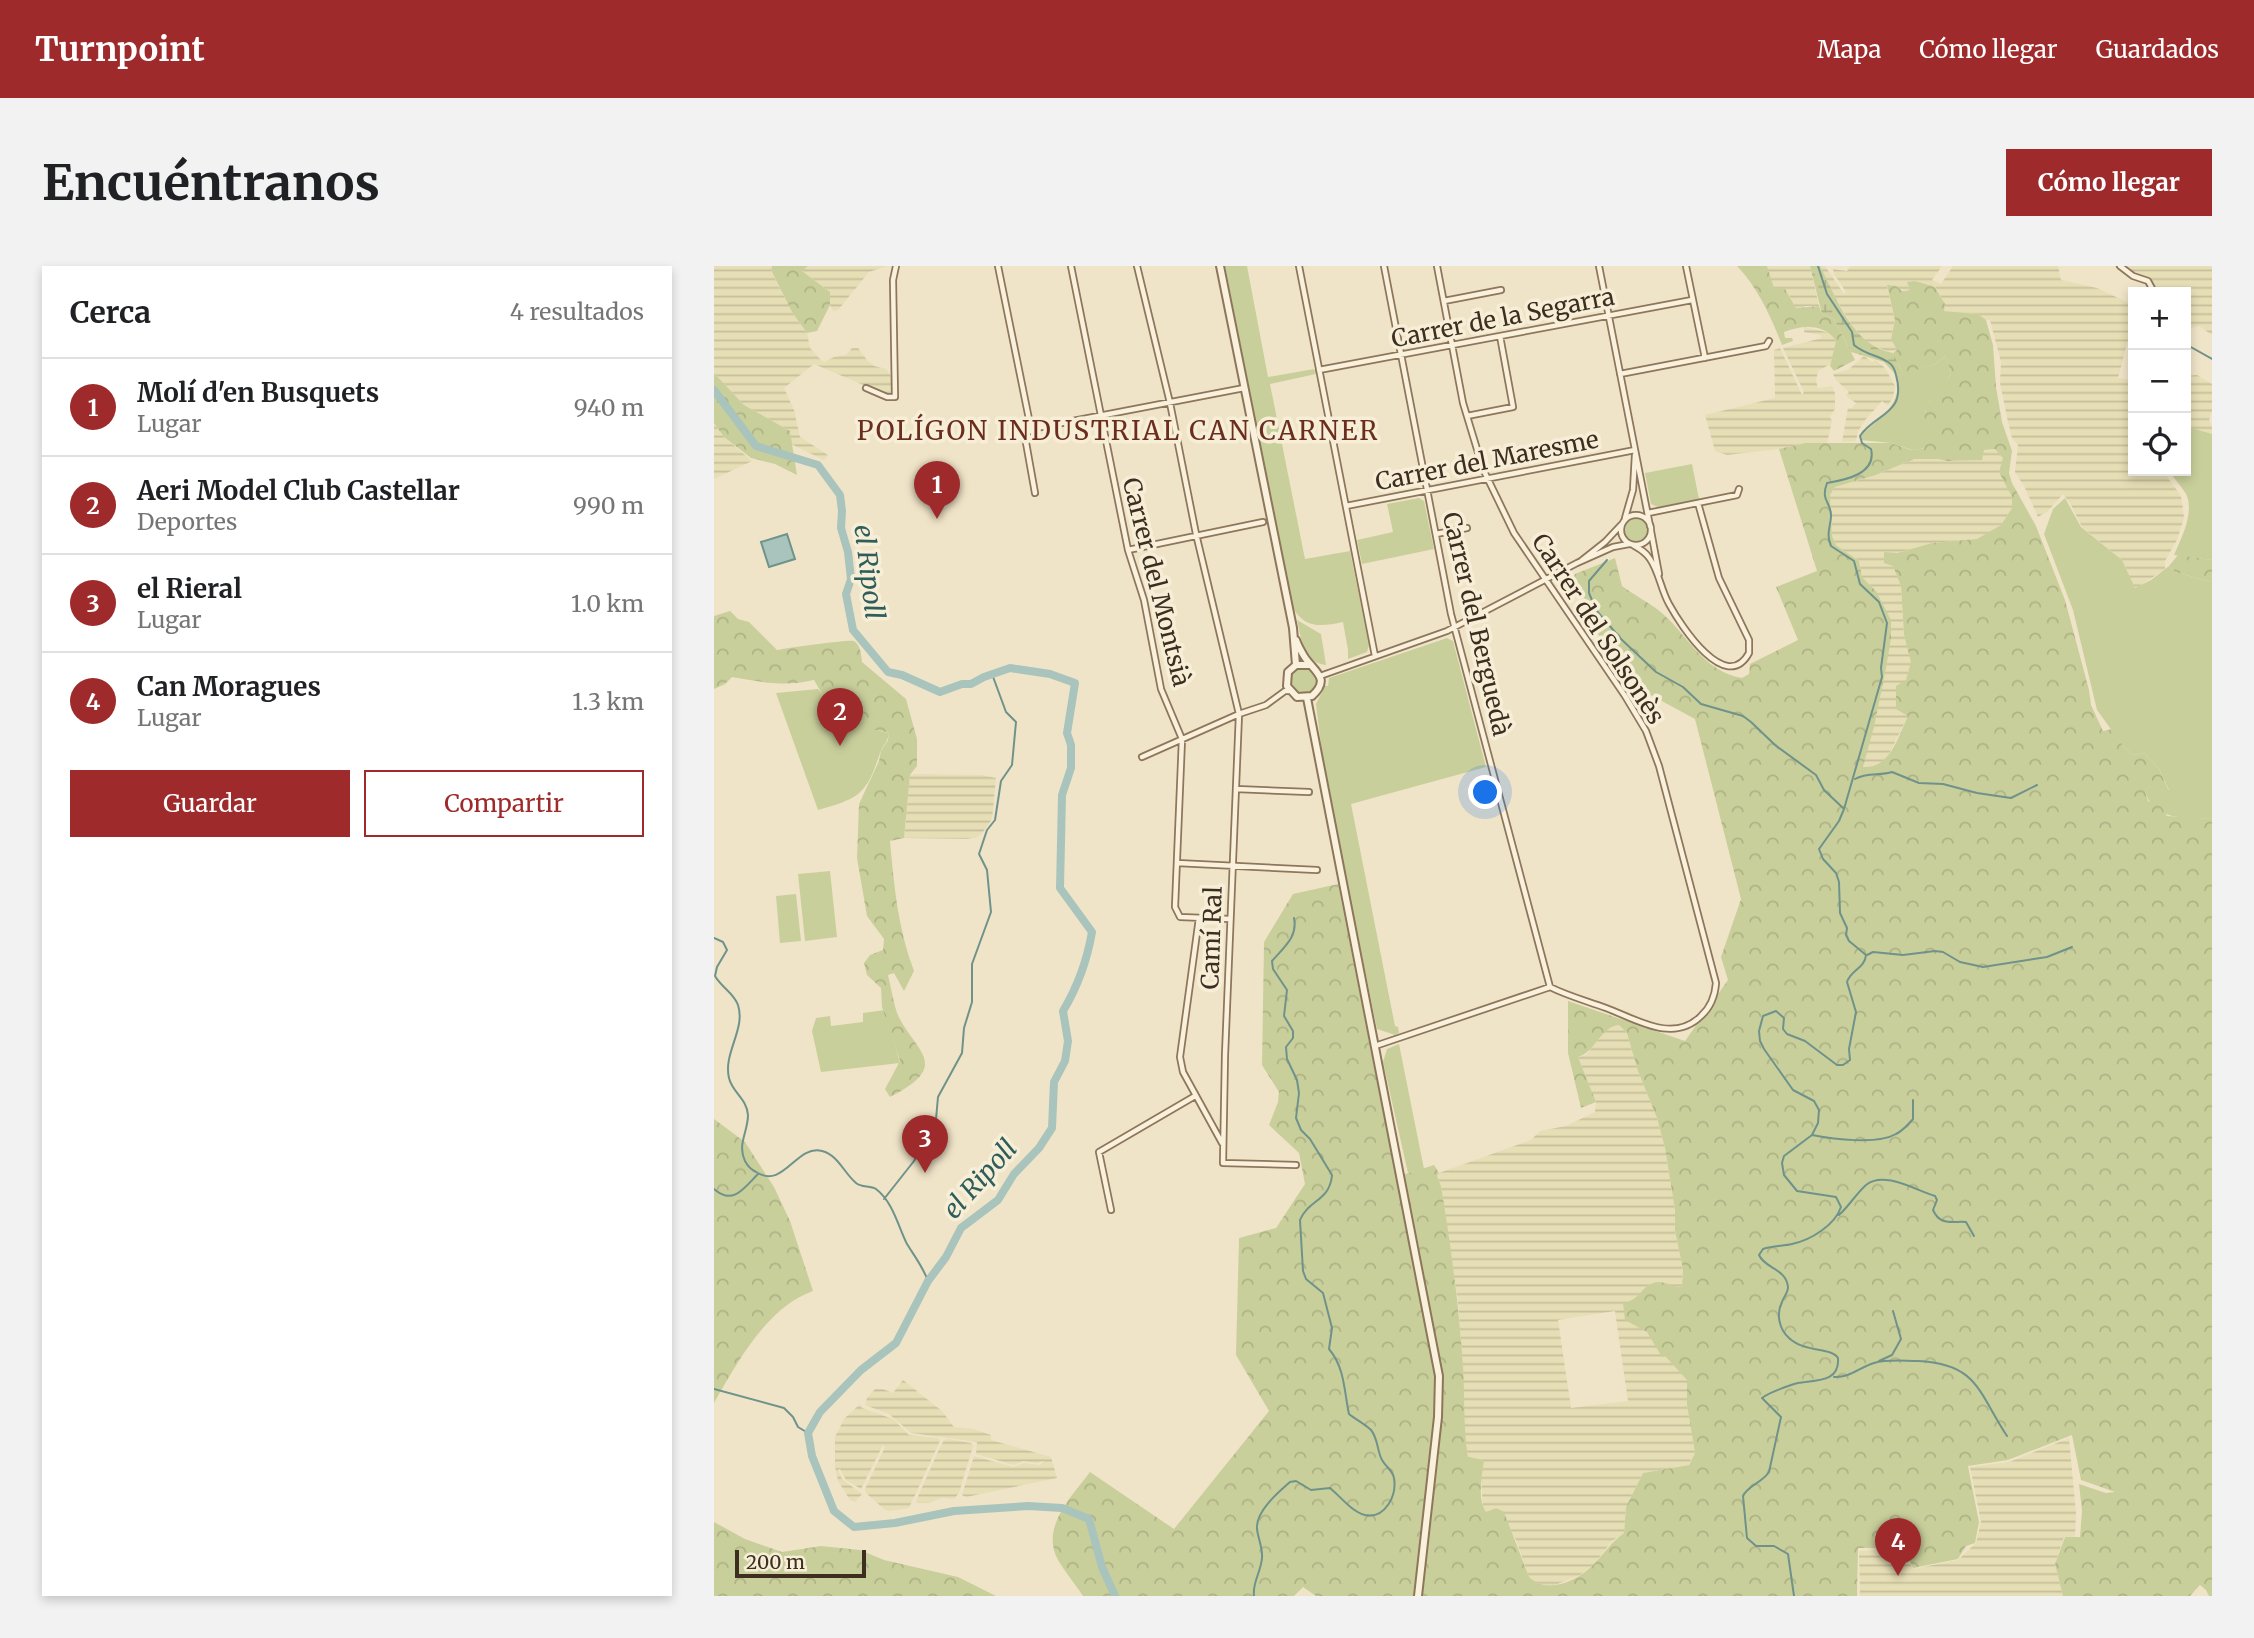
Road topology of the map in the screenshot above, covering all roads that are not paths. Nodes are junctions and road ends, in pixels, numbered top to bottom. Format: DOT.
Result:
graph roads {
  1 [pos="896,266"];
  2 [pos="998,266"];
  3 [pos="1071,266"];
  4 [pos="1137,266"];
  5 [pos="1220,266"];
  6 [pos="1299,266"];
  7 [pos="1384,266"];
  8 [pos="1437,266"];
  9 [pos="1599,266"];
  10 [pos="1686,266"];
  11 [pos="2120,266"];
  12 [pos="2151,287"];
  13 [pos="1501,290"];
  14 [pos="1692,300"];
  15 [pos="1444,301"];
  16 [pos="1609,315"];
  17 [pos="1500,336"];
  18 [pos="1769,341"];
  19 [pos="1452,345"];
  20 [pos="1401,355"];
  21 [pos="1705,358"];
  22 [pos="1319,370"];
  23 [pos="1620,374"];
  24 [pos="866,388"];
  25 [pos="1244,388"];
  26 [pos="1170,403"];
  27 [pos="1100,416"];
  28 [pos="1467,416"];
  29 [pos="1031,429"];
  30 [pos="1635,450"];
  31 [pos="1488,480"];
  32 [pos="1740,489"];
  33 [pos="1427,492"];
  34 [pos="1035,493"];
  35 [pos="1698,503"];
  36 [pos="1346,506"];
  37 [pos="1648,513"];
  38 [pos="1263,522"];
  39 [pos="1622,523"];
  40 [pos="1467,528"];
  41 [pos="1651,528"];
  42 [pos="1196,534"];
  43 [pos="1436,534"];
  44 [pos="1631,545"];
  45 [pos="1128,550"];
  46 [pos="1577,564"];
  47 [pos="1546,581"];
  48 [pos="1659,582"];
  49 [pos="1455,628"];
  50 [pos="1295,636"];
  51 [pos="1375,656"];
  52 [pos="1296,665"];
  53 [pos="1311,665"];
  54 [pos="1320,676"];
  55 [pos="1289,691"];
  56 [pos="1307,698"];
  57 [pos="1239,714"];
  58 [pos="1182,739"];
  59 [pos="1142,757"];
  60 [pos="1236,789"];
  61 [pos="1309,792"];
  62 [pos="1177,863"];
  63 [pos="1232,866"];
  64 [pos="1317,870"];
  65 [pos="1199,918"];
  66 [pos="1230,919"];
  67 [pos="1550,987"];
  68 [pos="1375,1046"];
  69 [pos="1196,1096"];
  70 [pos="1223,1145"];
  71 [pos="1296,1165"];
  72 [pos="1111,1209"];
  73 [pos="1418,1596"];
  1 -- 24 [label="street"];
  2 -- 29 [label="street"];
  3 -- 27 [label="street, Carrer del Montsià"];
  4 -- 26 [label="street, Camí Ral"];
  5 -- 25 [label="street"];
  6 -- 22 [label="street"];
  7 -- 20 [label="street, Carrer del Berguedà"];
  8 -- 15 [label="street, Carrer del Solsonès"];
  9 -- 16 [label="street"];
  10 -- 14 [label="street"];
  11 -- 12 [label="street"];
  13 -- 15 [label="street"];
  14 -- 16 [label="street, Carrer de la Segarra"];
  14 -- 21 [label="street"];
  15 -- 19 [label="street, Carrer del Solsonès"];
  16 -- 17 [label="street, Carrer de la Segarra"];
  16 -- 23 [label="street"];
  17 -- 19 [label="street, Carrer de la Segarra"];
  17 -- 28 [label="street"];
  18 -- 21 [label="street"];
  19 -- 20 [label="street, Carrer de la Segarra"];
  19 -- 28 [label="street, Carrer del Solsonès"];
  20 -- 22 [label="street, Carrer de la Segarra"];
  20 -- 33 [label="street, Carrer del Berguedà"];
  21 -- 23 [label="street"];
  22 -- 36 [label="street"];
  23 -- 30 [label="street"];
  25 -- 26 [label="street"];
  25 -- 50 [label="street"];
  26 -- 27 [label="street"];
  26 -- 42 [label="street, Camí Ral"];
  27 -- 29 [label="street"];
  27 -- 45 [label="street, Carrer del Montsià"];
  28 -- 31 [label="street, Carrer del Solsonès"];
  29 -- 34 [label="street"];
  30 -- 31 [label="street, Carrer del Maresme"];
  30 -- 37 [label="street"];
  30 -- 39 [label="street"];
  31 -- 33 [label="street, Carrer del Maresme"];
  31 -- 47 [label="street, Carrer del Solsonès"];
  32 -- 35 [label="street"];
  33 -- 36 [label="street, Carrer del Maresme"];
  33 -- 43 [label="street, Carrer del Berguedà"];
  35 -- 37 [label="street"];
  35 -- 48 [label="street"];
  36 -- 51 [label="street"];
  37 -- 41 [label="street"];
  38 -- 42 [label="street"];
  39 -- 41 [label="street"];
  39 -- 44 [label="street"];
  39 -- 46 [label="street"];
  40 -- 43 [label="street"];
  41 -- 44 [label="street"];
  41 -- 48 [label="street"];
  42 -- 45 [label="street"];
  42 -- 57 [label="street, Camí Ral"];
  43 -- 49 [label="street, Carrer del Berguedà"];
  44 -- 46 [label="street"];
  44 -- 48 [label="street"];
  45 -- 58 [label="street, Carrer del Montsià"];
  46 -- 47 [label="street"];
  47 -- 49 [label="street"];
  47 -- 67 [label="street, Carrer del Solsonès"];
  49 -- 51 [label="street"];
  49 -- 67 [label="street, Carrer del Berguedà"];
  50 -- 52 [label="street"];
  50 -- 53 [label="street"];
  51 -- 54 [label="street"];
  52 -- 53 [label="street"];
  52 -- 55 [label="street"];
  53 -- 54 [label="street"];
  54 -- 56 [label="street"];
  55 -- 56 [label="street"];
  55 -- 57 [label="street"];
  56 -- 68 [label="street"];
  57 -- 58 [label="street"];
  57 -- 60 [label="street, Camí Ral"];
  58 -- 59 [label="street"];
  58 -- 62 [label="street"];
  60 -- 61 [label="street"];
  60 -- 63 [label="street, Camí Ral"];
  62 -- 63 [label="street"];
  62 -- 65 [label="street"];
  63 -- 64 [label="street"];
  63 -- 66 [label="street, Camí Ral"];
  65 -- 66 [label="street"];
  65 -- 69 [label="street"];
  66 -- 70 [label="street, Camí Ral"];
  67 -- 68 [label="street"];
  68 -- 73 [label="street"];
  69 -- 70 [label="street"];
  69 -- 72 [label="street"];
  70 -- 71 [label="street, Camí Ral"];
}
